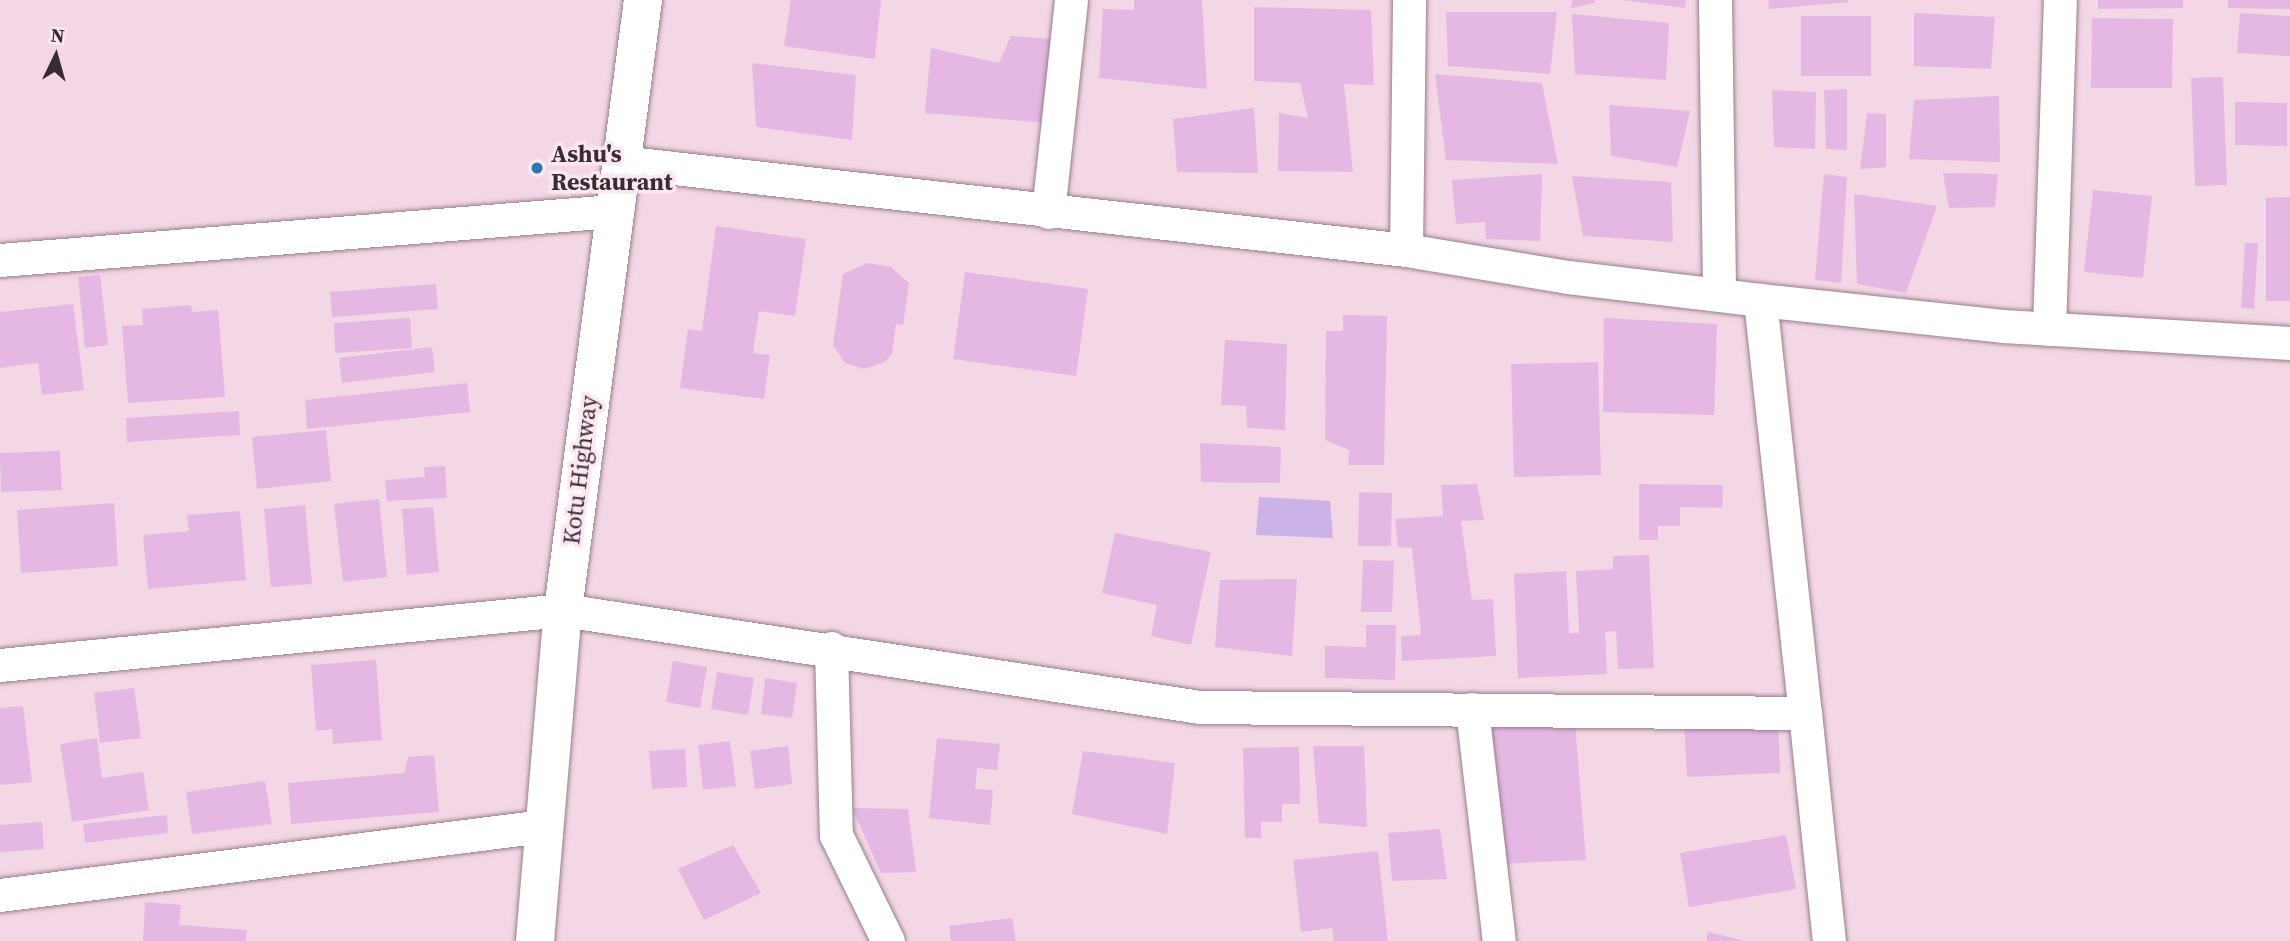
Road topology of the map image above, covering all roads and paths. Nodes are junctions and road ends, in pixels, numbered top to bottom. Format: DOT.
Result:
graph roads {
  1 [pos="643,0"];
  2 [pos="1071,0"];
  3 [pos="1409,0"];
  4 [pos="1715,0"];
  5 [pos="2060,0"];
  6 [pos="620,162"];
  7 [pos="612,211"];
  8 [pos="1048,212"];
  9 [pos="1406,250"];
  10 [pos="0,261"];
  11 [pos="1719,294"];
  12 [pos="1760,300"];
  13 [pos="2049,329"];
  14 [pos="2290,343"];
  15 [pos="563,610"];
  16 [pos="831,648"];
  17 [pos="0,665"];
  18 [pos="1472,709"];
  19 [pos="1805,713"];
  20 [pos="543,826"];
  21 [pos="0,895"];
  22 [pos="535,941"];
  23 [pos="888,941"];
  24 [pos="1499,941"];
  25 [pos="1829,941"];
  1 -- 6 [label="street, Kotu Highway"];
  2 -- 8 [label="street"];
  3 -- 9 [label="street"];
  4 -- 11 [label="street"];
  5 -- 13 [label="street"];
  6 -- 7 [label="street, Kotu Highway"];
  6 -- 8 [label="street"];
  7 -- 10 [label="street"];
  7 -- 15 [label="street, Kotu Highway"];
  8 -- 9 [label="street"];
  9 -- 11 [label="street"];
  11 -- 12 [label="street"];
  12 -- 13 [label="street"];
  12 -- 19 [label="street"];
  13 -- 14 [label="street"];
  15 -- 16 [label="street"];
  15 -- 17 [label="street"];
  15 -- 20 [label="street, Kotu Highway"];
  16 -- 18 [label="street"];
  16 -- 23 [label="street"];
  18 -- 19 [label="street"];
  18 -- 24 [label="street"];
  19 -- 25 [label="street"];
  20 -- 21 [label="street"];
  20 -- 22 [label="street, Kotu Highway"];
}
